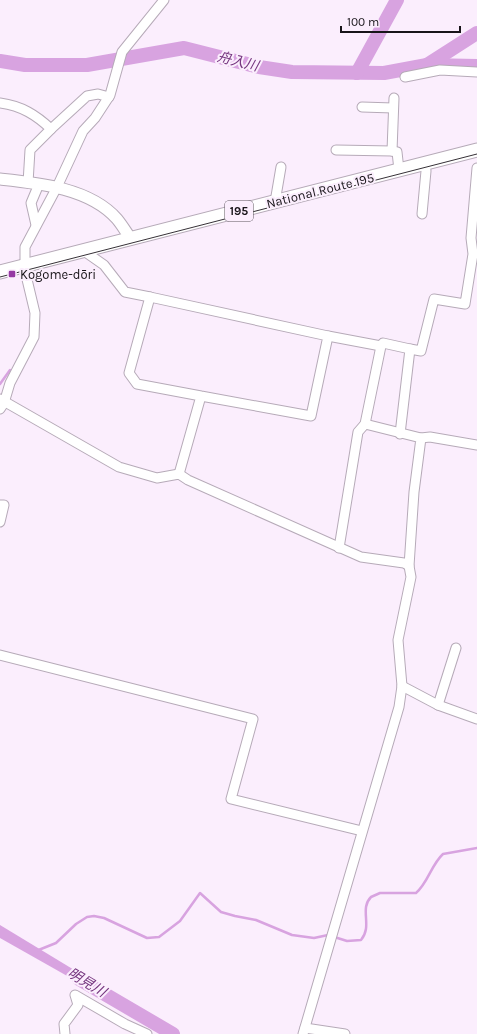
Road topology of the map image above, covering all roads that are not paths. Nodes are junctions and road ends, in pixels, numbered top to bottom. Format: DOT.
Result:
graph roads {
  1 [pos="164,0"];
  2 [pos="477,72"];
  3 [pos="405,76"];
  4 [pos="108,97"];
  5 [pos="394,98"];
  6 [pos="0,103"];
  7 [pos="362,107"];
  8 [pos="393,108"];
  9 [pos="52,129"];
  10 [pos="336,150"];
  11 [pos="392,150"];
  12 [pos="475,150"];
  13 [pos="425,163"];
  14 [pos="281,167"];
  15 [pos="477,167"];
  16 [pos="399,170"];
  17 [pos="0,180"];
  18 [pos="33,184"];
  19 [pos="57,187"];
  20 [pos="276,202"];
  21 [pos="422,214"];
  22 [pos="36,225"];
  23 [pos="131,239"];
  24 [pos="84,251"];
  25 [pos="25,266"];
  26 [pos="0,272"];
  27 [pos="150,297"];
  28 [pos="328,336"];
  29 [pos="381,346"];
  30 [pos="410,349"];
  31 [pos="201,396"];
  32 [pos="1,404"];
  33 [pos="365,424"];
  34 [pos="400,434"];
  35 [pos="421,438"];
  36 [pos="477,445"];
  37 [pos="179,474"];
  38 [pos="0,504"];
  39 [pos="0,522"];
  40 [pos="340,548"];
  41 [pos="409,566"];
  42 [pos="456,648"];
  43 [pos="0,655"];
  44 [pos="402,686"];
  45 [pos="438,705"];
  46 [pos="477,719"];
  47 [pos="362,831"];
  48 [pos="304,1031"];
  49 [pos="65,1034"];
  50 [pos="147,1034"];
  51 [pos="344,1034"];
  1 -- 4 [label="street"];
  2 -- 3 [label="street"];
  4 -- 9 [label="street"];
  4 -- 19 [label="street"];
  5 -- 8 [label="street"];
  6 -- 9 [label="street"];
  7 -- 8 [label="street"];
  8 -- 11 [label="street"];
  9 -- 18 [label="street"];
  10 -- 11 [label="street"];
  11 -- 16 [label="street"];
  12 -- 13 [label="highway, National Route 195 / 195"];
  12 -- 15 [label="street"];
  13 -- 16 [label="highway, National Route 195 / 195"];
  13 -- 21 [label="street"];
  14 -- 20 [label="street"];
  15 -- 30 [label="street"];
  16 -- 20 [label="highway, National Route 195 / 195"];
  17 -- 18 [label="main road"];
  18 -- 19 [label="main road"];
  18 -- 22 [label="street"];
  19 -- 22 [label="street"];
  19 -- 23 [label="main road"];
  20 -- 23 [label="highway, National Route 195 / 195"];
  22 -- 25 [label="street"];
  23 -- 24 [label="highway, National Route 195 / 195"];
  24 -- 25 [label="highway, National Route 195 / 195"];
  24 -- 27 [label="street"];
  25 -- 26 [label="highway, National Route 195 / 195"];
  25 -- 32 [label="street"];
  27 -- 28 [label="street"];
  27 -- 31 [label="street"];
  28 -- 29 [label="street"];
  28 -- 31 [label="street"];
  29 -- 30 [label="street"];
  29 -- 33 [label="street"];
  30 -- 34 [label="street"];
  31 -- 37 [label="street"];
  32 -- 37 [label="street"];
  33 -- 34 [label="street"];
  33 -- 40 [label="street"];
  34 -- 35 [label="street"];
  35 -- 36 [label="street"];
  35 -- 41 [label="street"];
  37 -- 40 [label="street"];
  38 -- 39 [label="street"];
  40 -- 41 [label="street"];
  41 -- 44 [label="street"];
  42 -- 45 [label="street"];
  43 -- 47 [label="street"];
  44 -- 45 [label="street"];
  44 -- 47 [label="street"];
  45 -- 46 [label="street"];
  47 -- 48 [label="street"];
  48 -- 51 [label="street"];
  49 -- 50 [label="street"];
}
